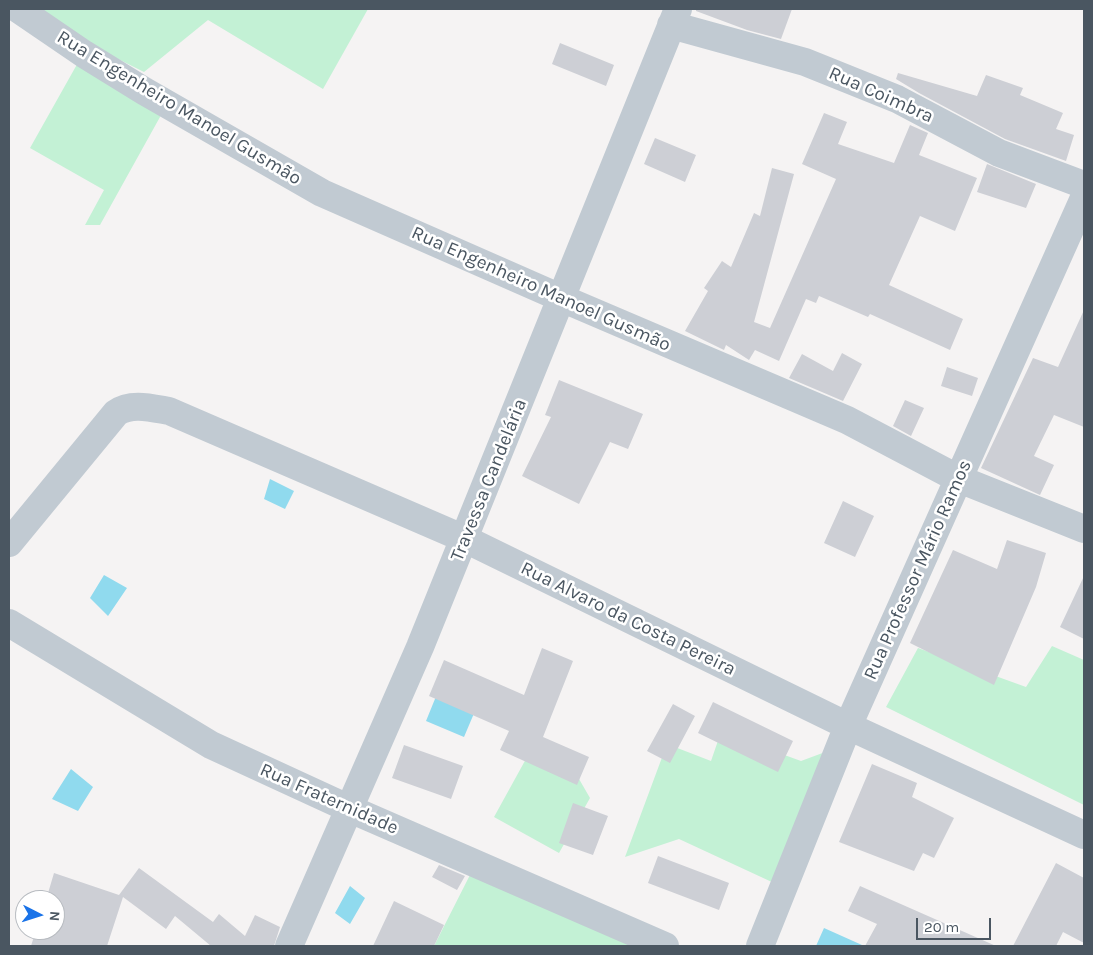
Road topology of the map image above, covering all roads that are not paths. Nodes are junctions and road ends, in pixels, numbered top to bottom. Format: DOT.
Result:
graph roads {
  1 [pos="18,9"];
  2 [pos="674,17"];
  3 [pos="1084,185"];
  4 [pos="1084,198"];
  5 [pos="561,298"];
  6 [pos="959,479"];
  7 [pos="1084,530"];
  8 [pos="465,539"];
  9 [pos="9,543"];
  10 [pos="9,622"];
  11 [pos="848,726"];
  12 [pos="350,809"];
  13 [pos="1084,835"];
  14 [pos="289,946"];
  15 [pos="665,946"];
  16 [pos="760,946"];
  1 -- 5 [label="street, Rua Engenheiro Manoel Gusmão"];
  2 -- 3 [label="street, Rua Coimbra"];
  2 -- 5 [label="street, Travessa Candelária"];
  4 -- 6 [label="street, Rua Professor Mário Ramos"];
  5 -- 6 [label="street, Rua Engenheiro Manoel Gusmão"];
  5 -- 8 [label="street, Travessa Candelária"];
  6 -- 7 [label="street, Rua Engenheiro Manoel Gusmão"];
  6 -- 11 [label="street, Rua Professor Mário Ramos"];
  8 -- 9 [label="street, Rua Alvaro da Costa Pereira"];
  8 -- 11 [label="street, Rua Alvaro da Costa Pereira"];
  8 -- 12 [label="street, Travessa Candelária"];
  10 -- 12 [label="street, Rua Fraternidade"];
  11 -- 13 [label="street, Rua Alvaro da Costa Pereira"];
  11 -- 16 [label="street, Rua Professor Mário Ramos"];
  12 -- 14 [label="street, Travessa Candelária"];
  12 -- 15 [label="street, Rua Fraternidade"];
}
